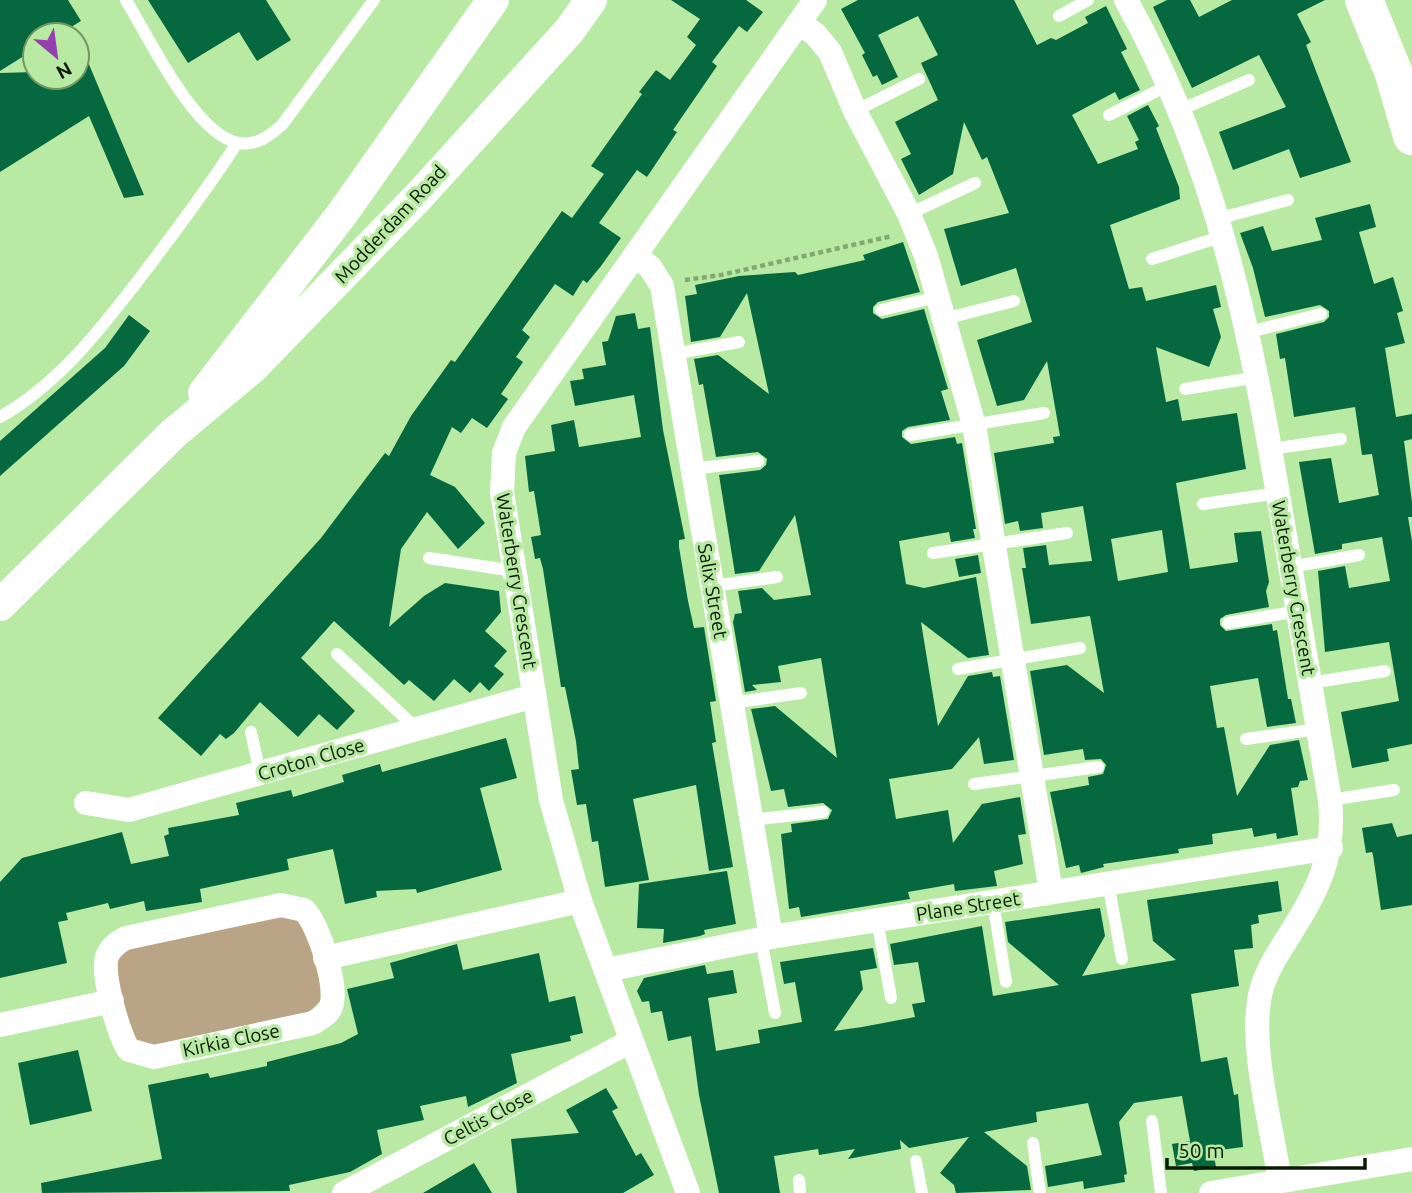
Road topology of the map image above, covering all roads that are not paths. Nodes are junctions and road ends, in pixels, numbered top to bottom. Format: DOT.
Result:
graph roads {
  1 [pos="126,0"];
  2 [pos="373,0"];
  3 [pos="493,0"];
  4 [pos="591,0"];
  5 [pos="815,0"];
  6 [pos="1088,0"];
  7 [pos="1364,0"];
  8 [pos="1131,2"];
  9 [pos="1059,16"];
  10 [pos="799,23"];
  11 [pos="919,79"];
  12 [pos="1249,80"];
  13 [pos="1170,85"];
  14 [pos="1180,110"];
  15 [pos="855,111"];
  16 [pos="1109,115"];
  17 [pos="1412,136"];
  18 [pos="237,143"];
  19 [pos="975,183"];
  20 [pos="1288,200"];
  21 [pos="913,222"];
  22 [pos="1220,228"];
  23 [pos="635,256"];
  24 [pos="1152,259"];
  25 [pos="1014,301"];
  26 [pos="941,308"];
  27 [pos="881,310"];
  28 [pos="1321,314"];
  29 [pos="1249,332"];
  30 [pos="739,342"];
  31 [pos="673,354"];
  32 [pos="1258,377"];
  33 [pos="1185,389"];
  34 [pos="1044,413"];
  35 [pos="0,417"];
  36 [pos="974,425"];
  37 [pos="174,433"];
  38 [pos="910,435"];
  39 [pos="1341,439"];
  40 [pos="1270,449"];
  41 [pos="758,461"];
  42 [pos="692,469"];
  43 [pos="1278,493"];
  44 [pos="1203,504"];
  45 [pos="1067,533"];
  46 [pos="993,543"];
  47 [pos="933,553"];
  48 [pos="1359,555"];
  49 [pos="429,558"];
  50 [pos="1290,567"];
  51 [pos="514,571"];
  52 [pos="777,577"];
  53 [pos="712,586"];
  54 [pos="0,605"];
  55 [pos="1298,611"];
  56 [pos="1228,623"];
  57 [pos="1080,648"];
  58 [pos="337,654"];
  59 [pos="1012,659"];
  60 [pos="958,669"];
  61 [pos="1385,671"];
  62 [pos="1310,683"];
  63 [pos="801,693"];
  64 [pos="534,696"];
  65 [pos="732,703"];
  66 [pos="417,729"];
  67 [pos="1318,730"];
  68 [pos="251,732"];
  69 [pos="1246,739"];
  70 [pos="1098,767"];
  71 [pos="260,773"];
  72 [pos="1032,776"];
  73 [pos="974,784"];
  74 [pos="1394,790"];
  75 [pos="1330,800"];
  76 [pos="86,803"];
  77 [pos="823,812"];
  78 [pos="751,820"];
  79 [pos="1331,848"];
  80 [pos="1108,883"];
  81 [pos="1051,892"];
  82 [pos="580,901"];
  83 [pos="993,902"];
  84 [pos="877,920"];
  85 [pos="766,938"];
  86 [pos="325,958"];
  87 [pos="1122,959"];
  88 [pos="606,970"];
  89 [pos="1006,982"];
  90 [pos="891,998"];
  91 [pos="112,1001"];
  92 [pos="775,1013"];
  93 [pos="0,1025"];
  94 [pos="631,1041"];
  95 [pos="1152,1121"];
  96 [pos="1033,1143"];
  97 [pos="1412,1159"];
  98 [pos="916,1161"];
  99 [pos="1280,1181"];
  100 [pos="344,1193"];
  101 [pos="688,1193"];
  102 [pos="922,1193"];
  103 [pos="1040,1193"];
  104 [pos="1161,1193"];
  105 [pos="1211,1193"];
  1 -- 18 [label="lane"];
  2 -- 18 [label="lane"];
  3 -- 37 [label="street, Modderdam Road"];
  4 -- 37 [label="street, Modderdam Road"];
  5 -- 10 [label="street, Waterberry Crescent"];
  6 -- 9 [label="lane"];
  7 -- 17 [label="main road"];
  8 -- 13 [label="street, Waterberry Crescent"];
  10 -- 15 [label="street"];
  10 -- 23 [label="street, Waterberry Crescent"];
  11 -- 15 [label="lane"];
  12 -- 14 [label="lane"];
  13 -- 14 [label="street, Waterberry Crescent"];
  13 -- 16 [label="lane"];
  14 -- 22 [label="street, Waterberry Crescent"];
  15 -- 21 [label="street"];
  18 -- 35 [label="lane"];
  19 -- 21 [label="lane"];
  20 -- 22 [label="lane"];
  21 -- 26 [label="street"];
  22 -- 24 [label="lane"];
  22 -- 29 [label="street, Waterberry Crescent"];
  23 -- 31 [label="street, Salix Street"];
  23 -- 51 [label="street, Waterberry Crescent"];
  25 -- 26 [label="lane"];
  26 -- 27 [label="lane"];
  26 -- 36 [label="street"];
  28 -- 29 [label="lane"];
  29 -- 32 [label="street, Waterberry Crescent"];
  30 -- 31 [label="lane"];
  31 -- 42 [label="street, Salix Street"];
  32 -- 33 [label="lane"];
  32 -- 40 [label="street, Waterberry Crescent"];
  34 -- 36 [label="lane"];
  36 -- 38 [label="lane"];
  36 -- 46 [label="street"];
  37 -- 54 [label="street, Modderdam Road"];
  39 -- 40 [label="lane"];
  40 -- 43 [label="street, Waterberry Crescent"];
  41 -- 42 [label="lane"];
  42 -- 53 [label="street, Salix Street"];
  43 -- 44 [label="lane"];
  43 -- 50 [label="street, Waterberry Crescent"];
  45 -- 46 [label="lane"];
  46 -- 47 [label="lane"];
  46 -- 59 [label="street"];
  48 -- 50 [label="lane"];
  49 -- 51 [label="lane"];
  50 -- 55 [label="street, Waterberry Crescent"];
  51 -- 64 [label="street, Waterberry Crescent"];
  52 -- 53 [label="lane"];
  53 -- 65 [label="street, Salix Street"];
  55 -- 56 [label="lane"];
  55 -- 62 [label="street, Waterberry Crescent"];
  57 -- 59 [label="lane"];
  58 -- 66 [label="lane"];
  59 -- 60 [label="lane"];
  59 -- 72 [label="street"];
  61 -- 62 [label="lane"];
  62 -- 67 [label="street, Waterberry Crescent"];
  63 -- 65 [label="lane"];
  64 -- 66 [label="street, Croton Close"];
  64 -- 82 [label="street, Waterberry Crescent"];
  65 -- 78 [label="street, Salix Street"];
  66 -- 71 [label="street, Croton Close"];
  67 -- 69 [label="lane"];
  67 -- 75 [label="street, Waterberry Crescent"];
  68 -- 71 [label="lane"];
  70 -- 72 [label="lane"];
  71 -- 76 [label="street, Croton Close"];
  72 -- 73 [label="lane"];
  72 -- 81 [label="street"];
  74 -- 75 [label="lane"];
  75 -- 79 [label="street, Waterberry Crescent"];
  77 -- 78 [label="lane"];
  78 -- 85 [label="street, Salix Street"];
  79 -- 80 [label="street, Plane Street"];
  79 -- 99 [label="street, Waterberry Crescent"];
  80 -- 81 [label="street, Plane Street"];
  80 -- 87 [label="lane"];
  81 -- 83 [label="street, Plane Street"];
  82 -- 86 [label="street"];
  82 -- 88 [label="street, Waterberry Crescent"];
  83 -- 84 [label="street, Plane Street"];
  83 -- 89 [label="lane"];
  84 -- 85 [label="street, Plane Street"];
  84 -- 90 [label="lane"];
  85 -- 88 [label="street, Plane Street"];
  85 -- 92 [label="lane"];
  86 -- 91 [label="street, Kirkia Close"];
  86 -- 91 [label="street, Kirkia Close"];
  88 -- 94 [label="street, Waterberry Crescent"];
  91 -- 93 [label="street"];
  94 -- 100 [label="street, Celtis Close"];
  94 -- 101 [label="street, Waterberry Crescent"];
  95 -- 104 [label="lane"];
  96 -- 103 [label="lane"];
  97 -- 99 [label="street"];
  98 -- 102 [label="lane"];
  99 -- 105 [label="street"];
}
